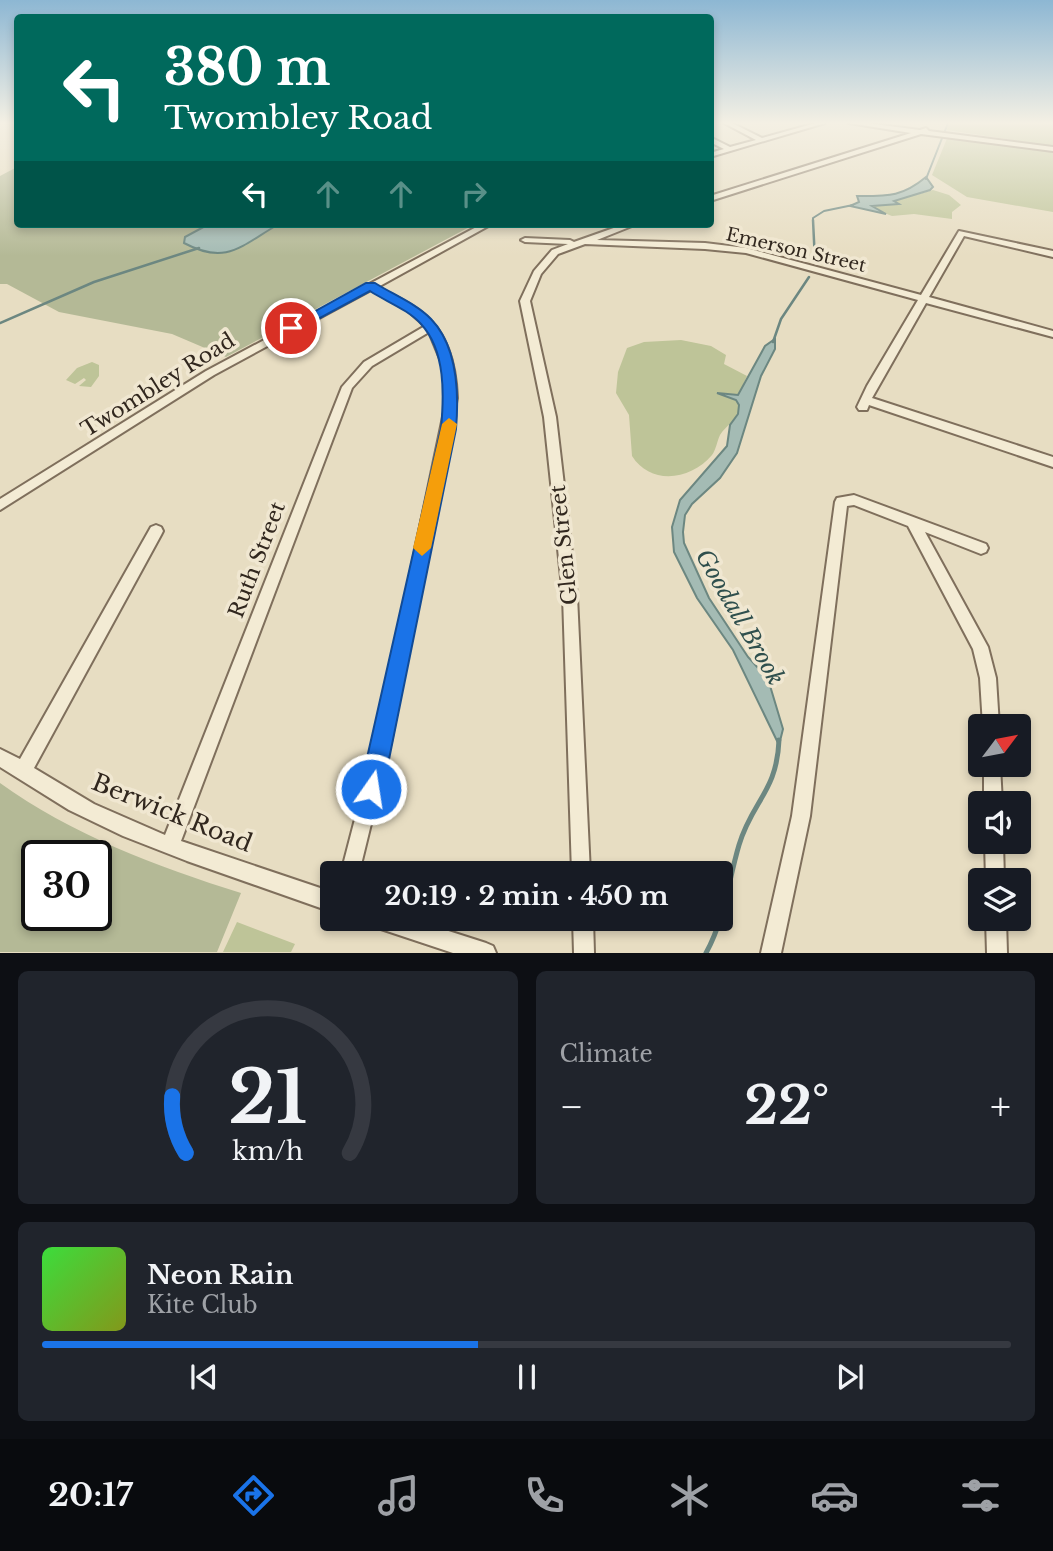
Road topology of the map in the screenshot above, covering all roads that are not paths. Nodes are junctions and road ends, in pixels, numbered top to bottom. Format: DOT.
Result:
graph roads {
  1 [pos="810,167"];
  2 [pos="714,199"];
  3 [pos="480,228"];
  4 [pos="620,228"];
  5 [pos="962,233"];
  6 [pos="525,240"];
  7 [pos="575,242"];
  8 [pos="1053,254"];
  9 [pos="370,286"];
  10 [pos="923,299"];
  11 [pos="430,327"];
  12 [pos="1053,334"];
  13 [pos="1053,462"];
  14 [pos="0,505"];
  15 [pos="914,523"];
  16 [pos="156,531"];
  17 [pos="981,548"];
  18 [pos="990,714"];
  19 [pos="0,757"];
  20 [pos="23,771"];
  21 [pos="170,845"];
  22 [pos="353,861"];
  23 [pos="581,861"];
  24 [pos="320,898"];
  25 [pos="418,931"];
  26 [pos="583,931"];
  27 [pos="996,931"];
  28 [pos="486,953"];
  29 [pos="584,953"];
  30 [pos="771,953"];
  31 [pos="997,953"];
  1 -- 2 [label="street"];
  3 -- 9 [label="street, Twombley Road"];
  4 -- 7 [label="street"];
  5 -- 8 [label="street"];
  5 -- 10 [label="street"];
  6 -- 7 [label="street, Emerson Street"];
  7 -- 10 [label="street, Emerson Street"];
  7 -- 23 [label="street, Glen Street"];
  9 -- 11 [label="street"];
  9 -- 14 [label="street, Twombley Road"];
  10 -- 12 [label="street, Emerson Street"];
  10 -- 13 [label="street"];
  11 -- 21 [label="street, Ruth Street"];
  11 -- 22 [label="street"];
  15 -- 17 [label="street"];
  15 -- 18 [label="street"];
  15 -- 30 [label="street"];
  16 -- 20 [label="street"];
  19 -- 20 [label="street, Berwick Road"];
  20 -- 21 [label="street, Berwick Road"];
  21 -- 24 [label="street, Berwick Road"];
  25 -- 28 [label="street"];
  26 -- 29 [label="street"];
  27 -- 31 [label="street"];
}
